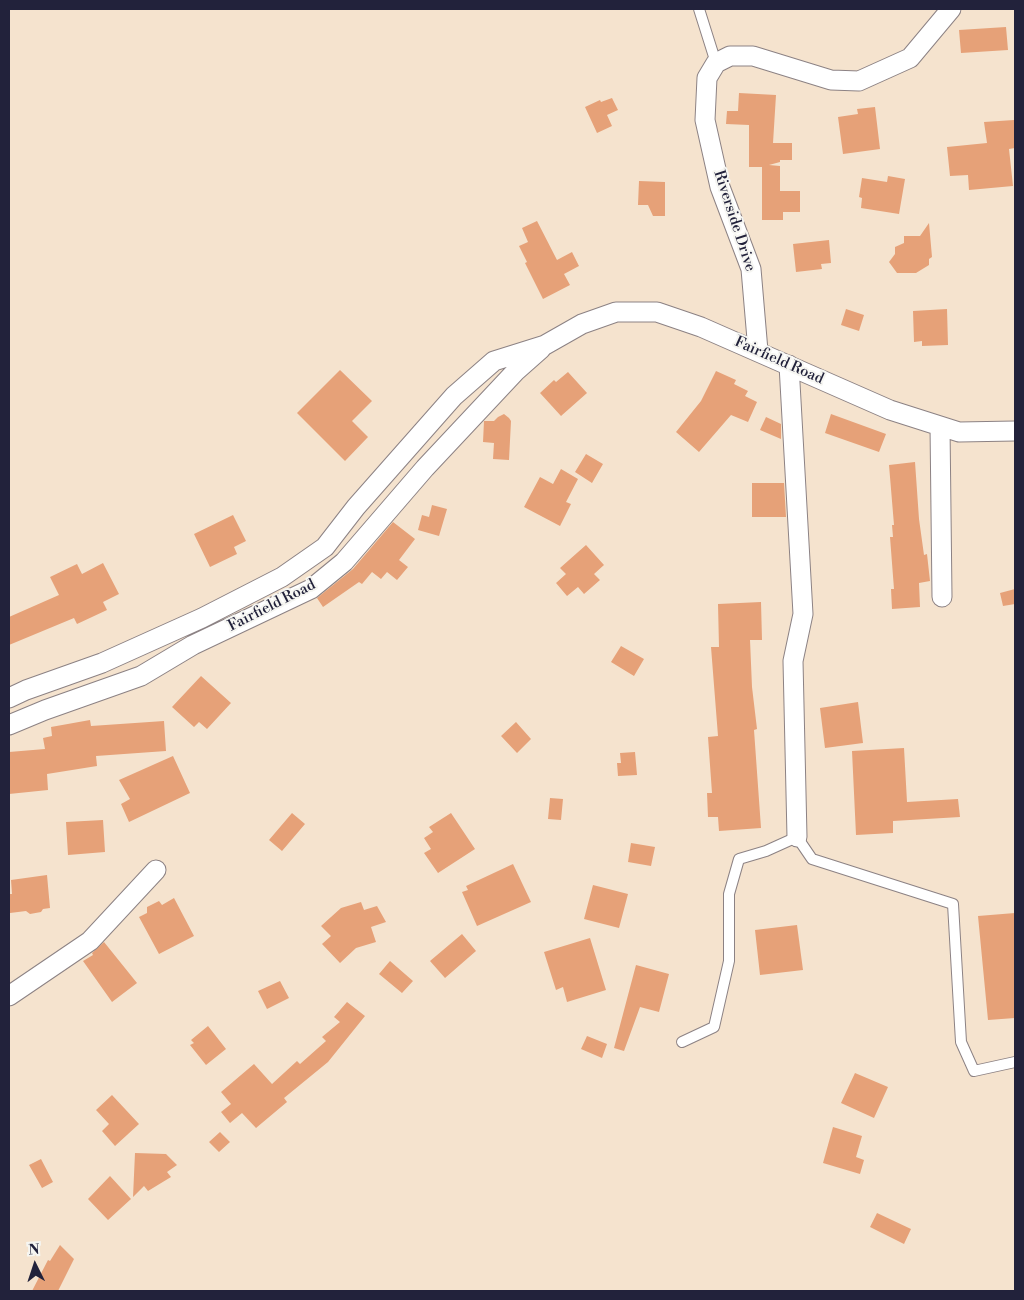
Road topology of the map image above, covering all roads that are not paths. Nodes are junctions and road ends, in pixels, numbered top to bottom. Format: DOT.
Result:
graph roads {
  1 [pos="699,9"];
  2 [pos="951,9"];
  3 [pos="716,63"];
  4 [pos="545,345"];
  5 [pos="758,352"];
  6 [pos="789,365"];
  7 [pos="940,426"];
  8 [pos="1015,431"];
  9 [pos="942,597"];
  10 [pos="9,698"];
  11 [pos="9,725"];
  12 [pos="797,837"];
  13 [pos="156,870"];
  14 [pos="9,996"];
  15 [pos="682,1042"];
  16 [pos="1015,1062"];
  1 -- 3 [label="lane"];
  2 -- 3 [label="street"];
  3 -- 5 [label="street, Riverside Drive"];
  4 -- 5 [label="street, Fairfield Road"];
  4 -- 10 [label="street, Fairfield Road"];
  4 -- 11 [label="street, Fairfield Road"];
  5 -- 6 [label="street, Fairfield Road"];
  6 -- 7 [label="street, Fairfield Road"];
  6 -- 12 [label="street"];
  7 -- 8 [label="street, Fairfield Road"];
  7 -- 9 [label="street"];
  12 -- 15 [label="lane"];
  12 -- 16 [label="lane"];
  13 -- 14 [label="street"];
}
